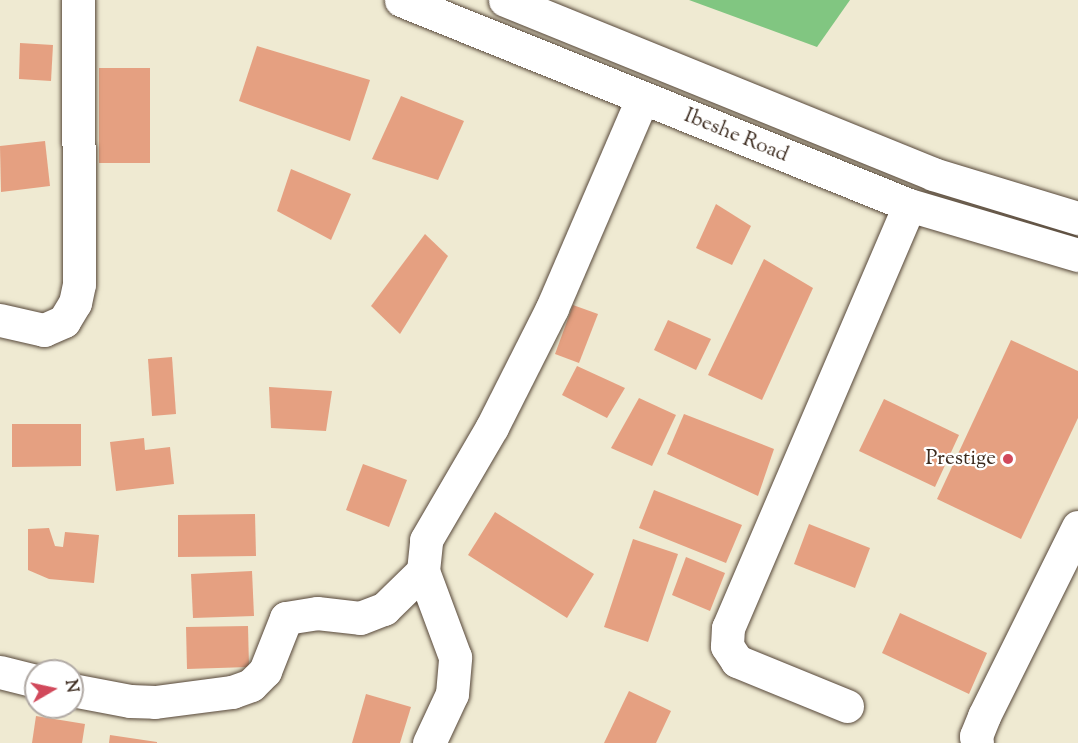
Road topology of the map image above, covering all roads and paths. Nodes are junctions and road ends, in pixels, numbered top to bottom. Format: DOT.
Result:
graph roads {
  1 [pos="78,0"];
  2 [pos="401,0"];
  3 [pos="505,0"];
  4 [pos="642,99"];
  5 [pos="909,205"];
  6 [pos="1078,218"];
  7 [pos="1078,255"];
  8 [pos="0,320"];
  9 [pos="1078,527"];
  10 [pos="423,571"];
  11 [pos="0,672"];
  12 [pos="24,678"];
  13 [pos="84,692"];
  14 [pos="847,706"];
  15 [pos="429,743"];
  16 [pos="977,743"];
  1 -- 8 [label="street"];
  2 -- 4 [label="street, Ibeshe Road"];
  3 -- 6 [label="street, Ibeshe Road"];
  4 -- 5 [label="street, Ibeshe Road"];
  4 -- 10 [label="street"];
  5 -- 7 [label="street, Ibeshe Road"];
  5 -- 14 [label="street"];
  9 -- 16 [label="street"];
  10 -- 13 [label="street"];
  10 -- 15 [label="street"];
  11 -- 12 [label="street"];
}
